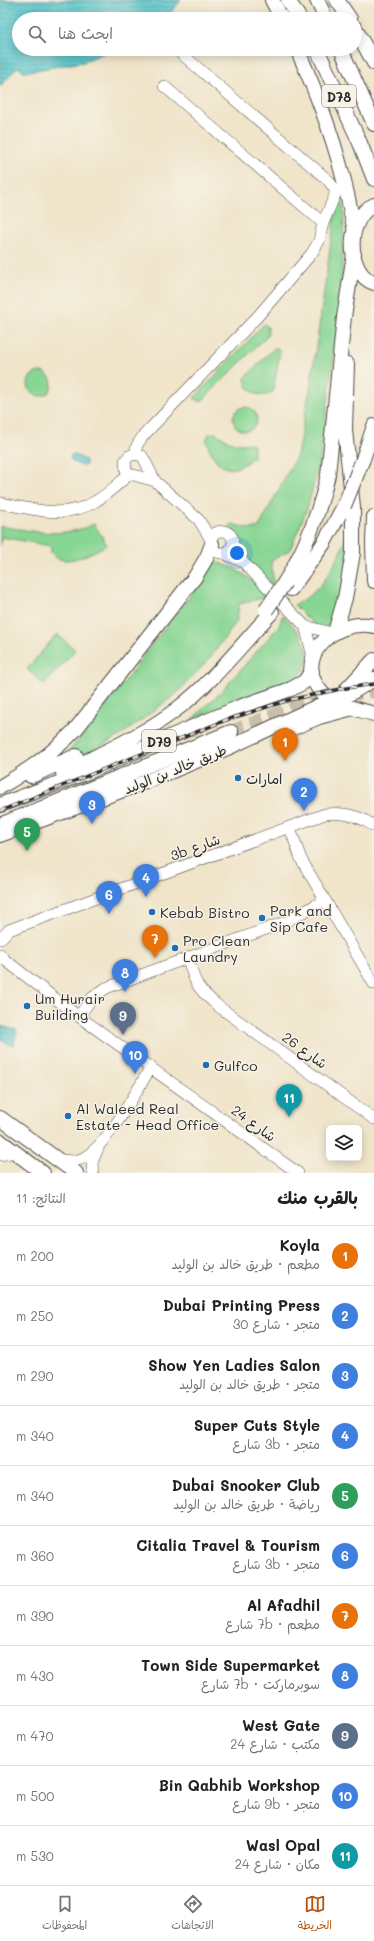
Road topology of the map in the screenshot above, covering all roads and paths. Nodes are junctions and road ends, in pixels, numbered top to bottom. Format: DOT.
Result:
graph roads {
  1 [pos="272,0"];
  2 [pos="288,0"];
  3 [pos="316,0"];
  4 [pos="337,0"];
  5 [pos="278,12"];
  6 [pos="296,12"];
  7 [pos="322,12"];
  8 [pos="345,12"];
  9 [pos="362,41"];
  10 [pos="184,56"];
  11 [pos="300,56"];
  12 [pos="320,56"];
  13 [pos="344,56"];
  14 [pos="374,63"];
  15 [pos="164,86"];
  16 [pos="374,124"];
  17 [pos="374,179"];
  18 [pos="374,205"];
  19 [pos="323,223"];
  20 [pos="354,227"];
  21 [pos="354,254"];
  22 [pos="374,283"];
  23 [pos="344,317"];
  24 [pos="374,426"];
  25 [pos="135,454"];
  26 [pos="130,474"];
  27 [pos="155,481"];
  28 [pos="0,503"];
  29 [pos="374,517"];
  30 [pos="199,520"];
  31 [pos="224,531"];
  32 [pos="212,542"];
  33 [pos="233,542"];
  34 [pos="223,553"];
  35 [pos="243,562"];
  36 [pos="374,581"];
  37 [pos="288,585"];
  38 [pos="305,626"];
  39 [pos="374,626"];
  40 [pos="333,632"];
  41 [pos="374,660"];
  42 [pos="313,664"];
  43 [pos="374,679"];
  44 [pos="333,700"];
  45 [pos="374,705"];
  46 [pos="356,708"];
  47 [pos="374,714"];
  48 [pos="145,731"];
  49 [pos="231,732"];
  50 [pos="232,746"];
  51 [pos="0,788"];
  52 [pos="0,805"];
  53 [pos="0,825"];
  54 [pos="374,826"];
  55 [pos="286,830"];
  56 [pos="0,835"];
  57 [pos="327,904"];
  58 [pos="0,938"];
  59 [pos="0,954"];
  60 [pos="184,959"];
  61 [pos="374,984"];
  62 [pos="77,1014"];
  63 [pos="154,1069"];
  64 [pos="0,1118"];
  65 [pos="374,1119"];
  66 [pos="40,1134"];
  67 [pos="0,1141"];
  68 [pos="100,1144"];
  69 [pos="15,1152"];
  70 [pos="0,1155"];
  71 [pos="53,1157"];
  72 [pos="32,1169"];
  73 [pos="43,1173"];
  74 [pos="76,1173"];
  75 [pos="93,1173"];
  76 [pos="298,1173"];
  1 -- 5 [label="main road"];
  2 -- 6 [label="main road"];
  3 -- 7 [label="main road"];
  4 -- 8 [label="main road"];
  9 -- 14 [label="main road"];
  10 -- 19 [label="street"];
  11 -- 20 [label="main road"];
  12 -- 17 [label="main road, D78"];
  13 -- 16 [label="main road, D78"];
  15 -- 19 [label="street"];
  18 -- 20 [label="main road"];
  19 -- 25 [label="street"];
  20 -- 21 [label="main road"];
  21 -- 22 [label="main road"];
  21 -- 23 [label="main road"];
  23 -- 37 [label="main road"];
  23 -- 40 [label="main road"];
  24 -- 37 [label="main road, bridge"];
  25 -- 26 [label="street"];
  25 -- 27 [label="street"];
  26 -- 27 [label="street"];
  26 -- 28 [label="street"];
  27 -- 30 [label="street"];
  29 -- 36 [label="main road"];
  30 -- 31 [label="street"];
  30 -- 32 [label="street"];
  31 -- 32 [label="street"];
  31 -- 33 [label="street"];
  32 -- 34 [label="street"];
  32 -- 51 [label="main road"];
  33 -- 34 [label="street"];
  33 -- 35 [label="street"];
  34 -- 35 [label="street"];
  35 -- 38 [label="street"];
  37 -- 48 [label="main road"];
  38 -- 40 [label="street"];
  38 -- 42 [label="street"];
  39 -- 40 [label="main road, D79"];
  40 -- 42 [label="main road, D79"];
  41 -- 44 [label="main road"];
  42 -- 44 [label="main road"];
  42 -- 52 [label="main road, D79"];
  43 -- 44 [label="main road"];
  44 -- 46 [label="main road"];
  44 -- 50 [label="main road"];
  45 -- 46 [label="main road, طريق خالد بن الوليد / D79"];
  46 -- 47 [label="main road"];
  46 -- 50 [label="main road, طريق خالد بن الوليد / D79"];
  48 -- 51 [label="main road"];
  48 -- 52 [label="main road"];
  49 -- 53 [label="main road"];
  50 -- 56 [label="main road, طريق خالد بن الوليد / D79"];
  54 -- 55 [label="street, 3b شارع"];
  55 -- 57 [label="street"];
  55 -- 58 [label="street, 3b شارع"];
  57 -- 60 [label="street"];
  57 -- 61 [label="street"];
  59 -- 62 [label="street, شارع 24"];
  60 -- 62 [label="street"];
  60 -- 65 [label="street, شارع 26"];
  62 -- 63 [label="street, شارع 24"];
  63 -- 68 [label="street"];
  63 -- 76 [label="street, شارع 24"];
  64 -- 71 [label="main road"];
  66 -- 71 [label="main road"];
  67 -- 69 [label="main road"];
  68 -- 71 [label="street"];
  68 -- 75 [label="street"];
  69 -- 70 [label="street"];
  69 -- 72 [label="main road"];
  71 -- 74 [label="main road"];
  72 -- 73 [label="main road"];
}
